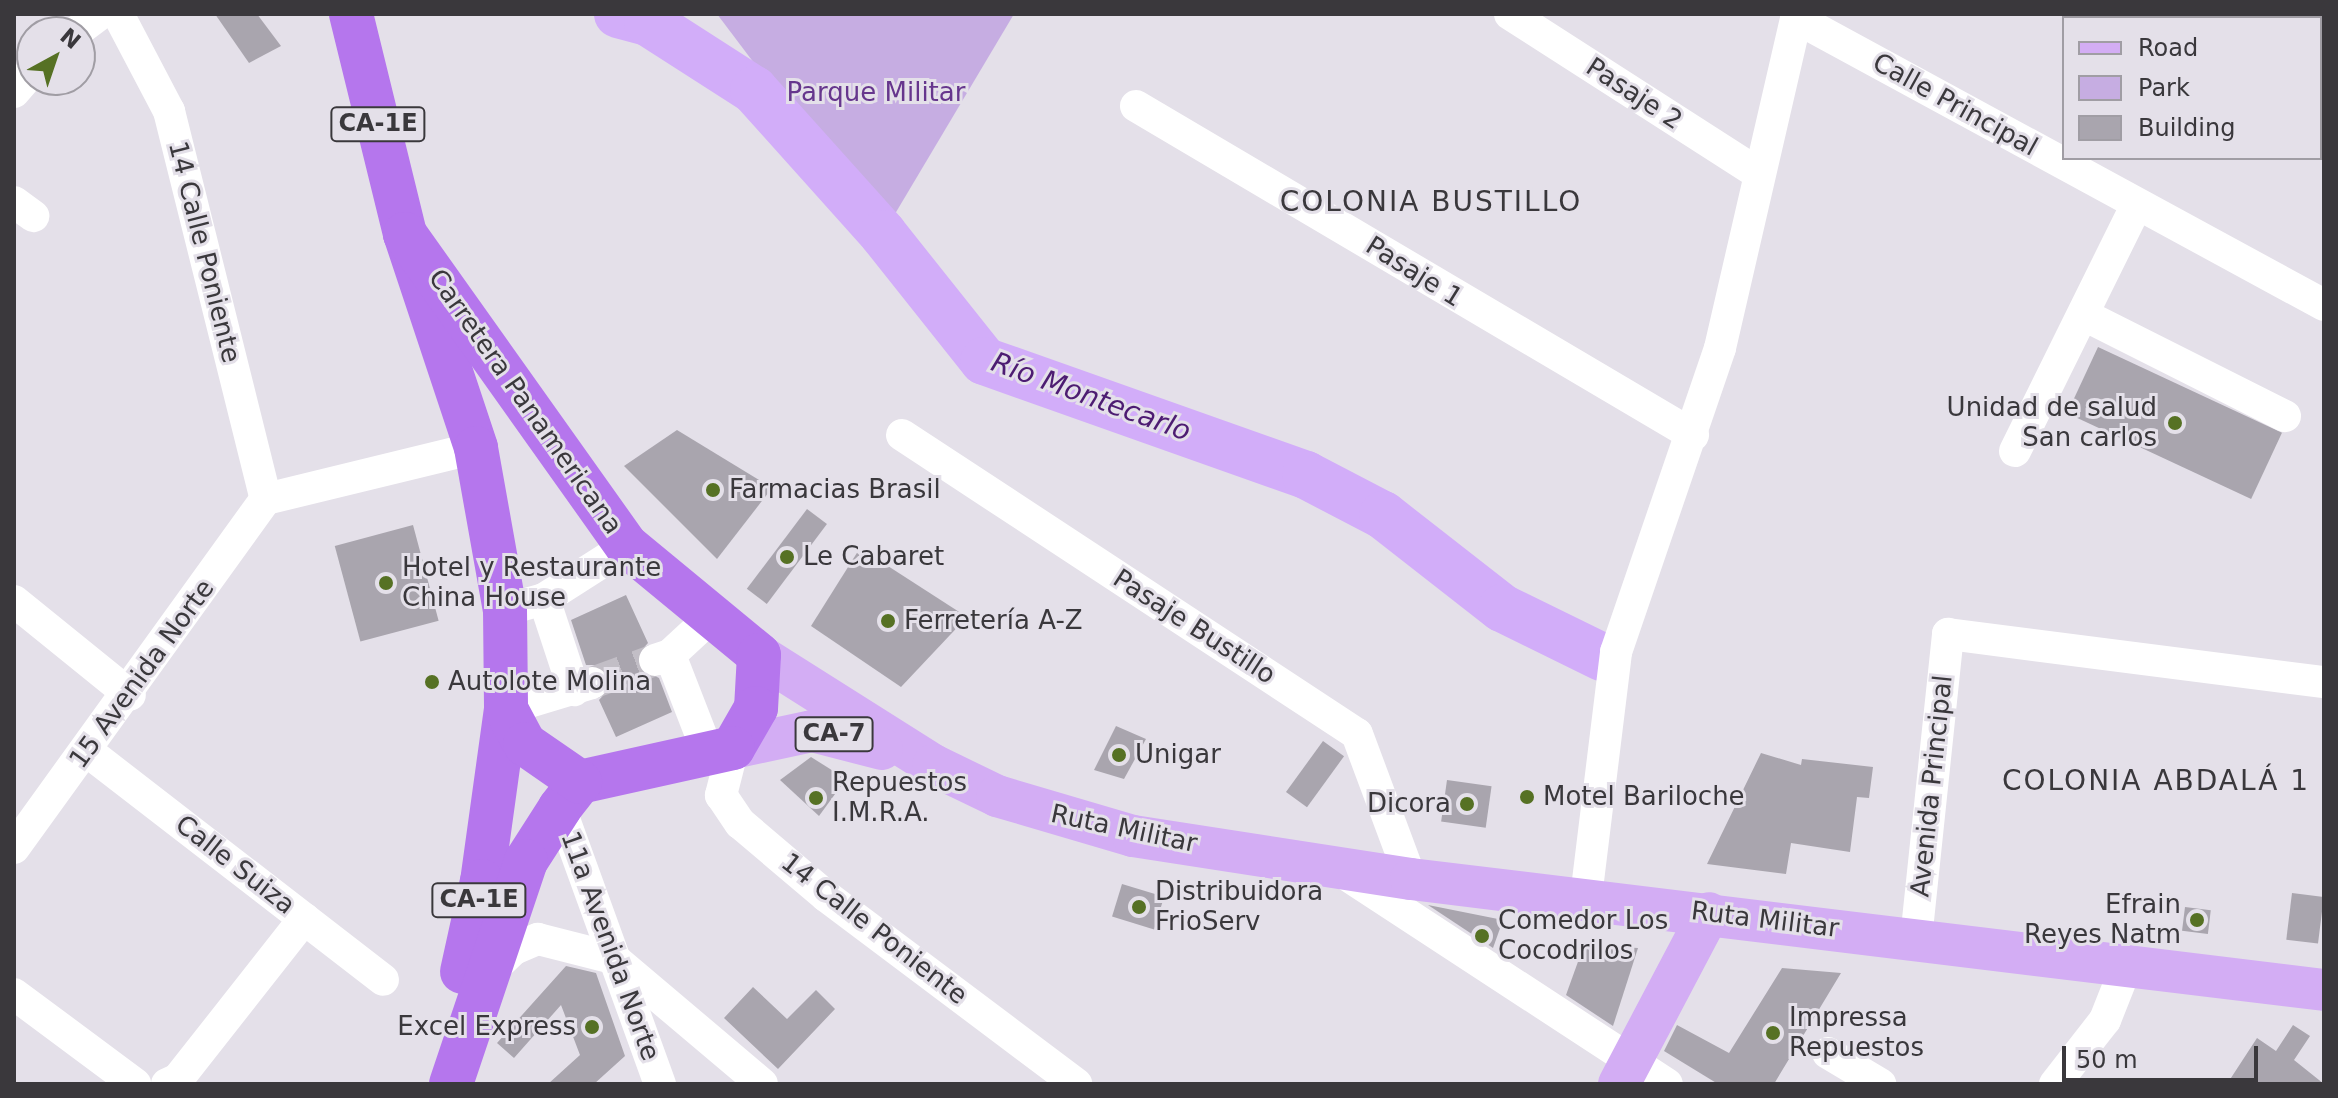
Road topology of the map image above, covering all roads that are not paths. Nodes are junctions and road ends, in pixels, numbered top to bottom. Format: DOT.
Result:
graph roads {
  1 [pos="118,14"];
  2 [pos="351,14"];
  3 [pos="1510,14"];
  4 [pos="1797,16"];
  5 [pos="1136,106"];
  6 [pos="1758,173"];
  7 [pos="2137,204"];
  8 [pos="405,234"];
  9 [pos="2324,305"];
  10 [pos="2084,315"];
  11 [pos="2285,416"];
  12 [pos="545,431"];
  13 [pos="902,435"];
  14 [pos="1693,435"];
  15 [pos="476,448"];
  16 [pos="2015,451"];
  17 [pos="266,499"];
  18 [pos="627,546"];
  19 [pos="14,601"];
  20 [pos="524,604"];
  21 [pos="709,619"];
  22 [pos="759,655"];
  23 [pos="2324,682"];
  24 [pos="130,695"];
  25 [pos="506,709"];
  26 [pos="720,750"];
  27 [pos="87,751"];
  28 [pos="933,765"];
  29 [pos="570,795"];
  30 [pos="17,838"];
  31 [pos="1337,868"];
  32 [pos="1411,879"];
  33 [pos="1586,897"];
  34 [pos="1709,913"];
  35 [pos="304,919"];
  36 [pos="1916,939"];
  37 [pos="613,958"];
  38 [pos="2126,967"];
  39 [pos="491,971"];
  40 [pos="383,980"];
  41 [pos="2324,990"];
  42 [pos="14,994"];
  43 [pos="1828,1053"];
  44 [pos="1625,1073"];
  45 [pos="135,1084"];
  46 [pos="167,1084"];
  47 [pos="422,1084"];
  48 [pos="451,1084"];
  49 [pos="660,1084"];
  50 [pos="762,1084"];
  51 [pos="1076,1084"];
  52 [pos="1667,1084"];
  53 [pos="1880,1084"];
  54 [pos="2055,1084"];
  1 -- 17 [label="street, 14 Calle Poniente"];
  2 -- 8 [label="highway, Carretera Panamericana / CA-1E"];
  3 -- 6 [label="street, Pasaje 2"];
  4 -- 6 [label="street"];
  4 -- 7 [label="street, Calle Principal"];
  5 -- 14 [label="street, Pasaje 1"];
  6 -- 14 [label="street"];
  7 -- 9 [label="street, Calle Principal"];
  7 -- 10 [label="street"];
  8 -- 12 [label="highway, Carretera Panamericana / CA-1E"];
  8 -- 15 [label="highway, Carretera Panamericana / CA-1E"];
  10 -- 11 [label="street"];
  10 -- 16 [label="street"];
  12 -- 15 [label="highway"];
  12 -- 18 [label="highway, Carretera Panamericana / CA-1E"];
  13 -- 32 [label="street, Pasaje Bustillo"];
  14 -- 33 [label="street"];
  15 -- 17 [label="street"];
  15 -- 20 [label="highway, Carretera Panamericana / CA-1E"];
  17 -- 24 [label="street, 15 Avenida Norte"];
  18 -- 20 [label="street"];
  18 -- 21 [label="highway, Carretera Panamericana / CA-1E"];
  19 -- 24 [label="street"];
  20 -- 25 [label="highway, Carretera Panamericana / CA-1E"];
  20 -- 25 [label="street"];
  21 -- 22 [label="highway, Carretera Panamericana / CA-1E"];
  21 -- 26 [label="street"];
  22 -- 26 [label="highway"];
  22 -- 28 [label="main road, Ruta Militar / CA-7"];
  23 -- 36 [label="street, Avenida Principal"];
  24 -- 27 [label="street, 15 Avenida Norte"];
  25 -- 29 [label="highway"];
  25 -- 47 [label="highway, CA-1E"];
  26 -- 28 [label="main road, Ruta Militar / CA-7"];
  26 -- 29 [label="highway"];
  26 -- 51 [label="street, 14 Calle Poniente"];
  27 -- 30 [label="street, 15 Avenida Norte"];
  27 -- 35 [label="street, Calle Suiza"];
  28 -- 31 [label="main road, Ruta Militar / CA-7"];
  29 -- 37 [label="street, 11a Avenida Norte"];
  29 -- 39 [label="highway, CA-1E"];
  31 -- 32 [label="main road, Ruta Militar / CA-7"];
  31 -- 44 [label="street"];
  32 -- 33 [label="main road, Ruta Militar / CA-7"];
  33 -- 34 [label="main road, Ruta Militar / CA-7"];
  34 -- 36 [label="main road, Ruta Militar / CA-7"];
  34 -- 44 [label="main road"];
  35 -- 40 [label="street, Calle Suiza"];
  35 -- 46 [label="street"];
  36 -- 38 [label="main road, Ruta Militar / CA-7"];
  37 -- 39 [label="street"];
  37 -- 49 [label="street, 11a Avenida Norte"];
  37 -- 50 [label="street"];
  38 -- 41 [label="main road, Ruta Militar / CA-7"];
  38 -- 54 [label="street"];
  39 -- 48 [label="highway, CA-1E"];
  42 -- 45 [label="street"];
  43 -- 53 [label="street"];
  44 -- 52 [label="street"];
}
